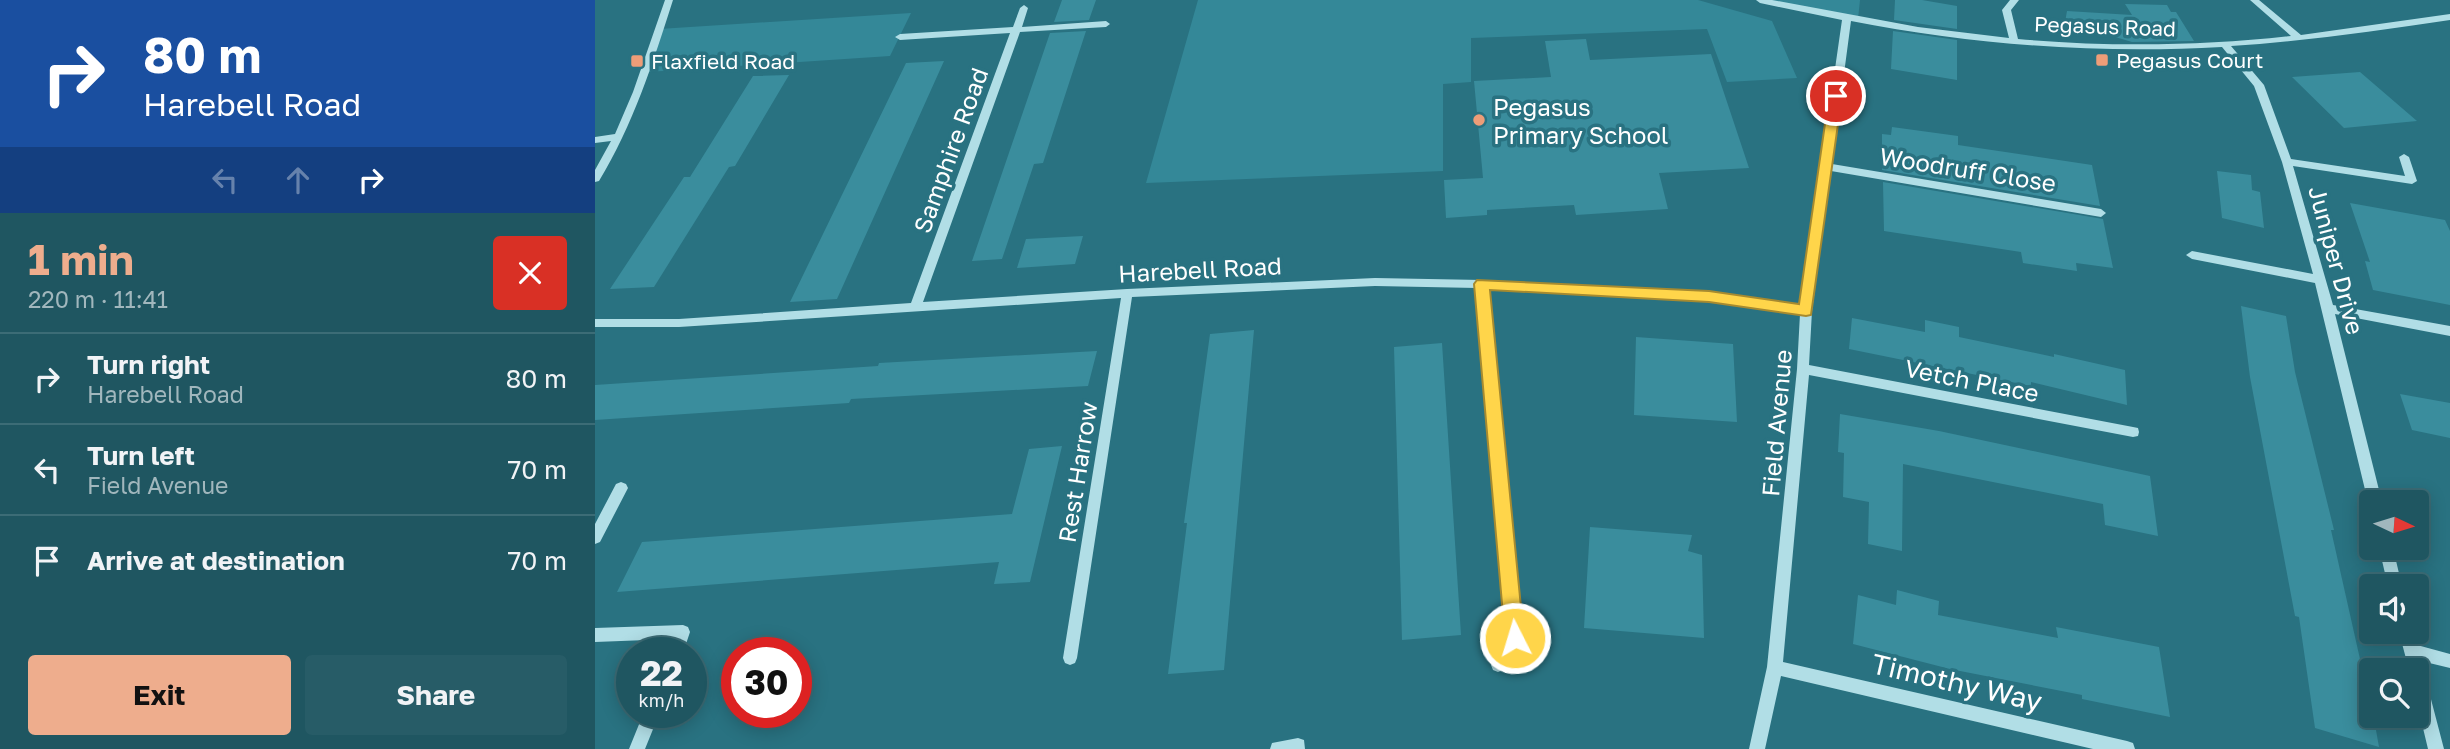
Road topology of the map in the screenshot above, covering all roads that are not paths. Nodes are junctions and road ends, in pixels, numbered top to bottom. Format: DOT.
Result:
graph roads {
  1 [pos="669,0"];
  2 [pos="1760,0"];
  3 [pos="2015,0"];
  4 [pos="2254,0"];
  5 [pos="1024,8"];
  6 [pos="1847,16"];
  7 [pos="2450,18"];
  8 [pos="1106,24"];
  9 [pos="1016,30"];
  10 [pos="899,37"];
  11 [pos="2300,39"];
  12 [pos="2014,40"];
  13 [pos="2224,44"];
  14 [pos="619,137"];
  15 [pos="595,140"];
  16 [pos="2404,157"];
  17 [pos="2287,162"];
  18 [pos="1827,167"];
  19 [pos="595,179"];
  20 [pos="2101,213"];
  21 [pos="2192,255"];
  22 [pos="2320,280"];
  23 [pos="1482,284"];
  24 [pos="1128,293"];
  25 [pos="915,308"];
  26 [pos="2328,308"];
  27 [pos="1806,311"];
  28 [pos="595,323"];
  29 [pos="2450,331"];
  30 [pos="1803,369"];
  31 [pos="2133,432"];
  32 [pos="621,488"];
  33 [pos="2372,490"];
  34 [pos="595,538"];
  35 [pos="595,635"];
  36 [pos="681,637"];
  37 [pos="2409,644"];
  38 [pos="2411,651"];
  39 [pos="1070,658"];
  40 [pos="2413,658"];
  41 [pos="2450,661"];
  42 [pos="1498,664"];
  43 [pos="1775,667"];
  44 [pos="2429,722"];
  45 [pos="646,728"];
  46 [pos="637,749"];
  47 [pos="1278,749"];
  48 [pos="1297,749"];
  49 [pos="1758,749"];
  50 [pos="2127,749"];
  51 [pos="2436,749"];
  1 -- 14 [label="street"];
  2 -- 6 [label="street, Pegasus Road"];
  3 -- 12 [label="street"];
  4 -- 11 [label="street"];
  5 -- 9 [label="street, Samphire Road"];
  6 -- 12 [label="street, Pegasus Road"];
  6 -- 18 [label="street, Field Avenue"];
  7 -- 11 [label="street, Pegasus Road"];
  8 -- 9 [label="street"];
  9 -- 10 [label="street"];
  9 -- 25 [label="street, Samphire Road"];
  11 -- 13 [label="street, Pegasus Road"];
  12 -- 13 [label="street, Pegasus Road"];
  13 -- 17 [label="street, Juniper Drive"];
  14 -- 15 [label="street"];
  14 -- 19 [label="street"];
  16 -- 17 [label="street"];
  17 -- 22 [label="street, Juniper Drive"];
  18 -- 20 [label="street, Woodruff Close"];
  18 -- 27 [label="street, Field Avenue"];
  21 -- 22 [label="street"];
  22 -- 26 [label="street, Juniper Drive"];
  23 -- 24 [label="street, Harebell Road"];
  23 -- 27 [label="street, Harebell Road"];
  23 -- 42 [label="street"];
  24 -- 25 [label="street, Harebell Road"];
  24 -- 39 [label="street, Rest Harrow"];
  25 -- 28 [label="street, Harebell Road"];
  26 -- 29 [label="street"];
  26 -- 33 [label="street, Juniper Drive"];
  27 -- 30 [label="street, Field Avenue"];
  30 -- 31 [label="street, Vetch Place"];
  30 -- 43 [label="street, Field Avenue"];
  32 -- 34 [label="street"];
  35 -- 36 [label="street"];
  37 -- 38 [label="street"];
  38 -- 40 [label="street"];
  38 -- 41 [label="street"];
  43 -- 49 [label="street, Field Avenue"];
  43 -- 50 [label="street, Timothy Way"];
  44 -- 51 [label="street"];
  45 -- 46 [label="street"];
  47 -- 48 [label="street"];
}
